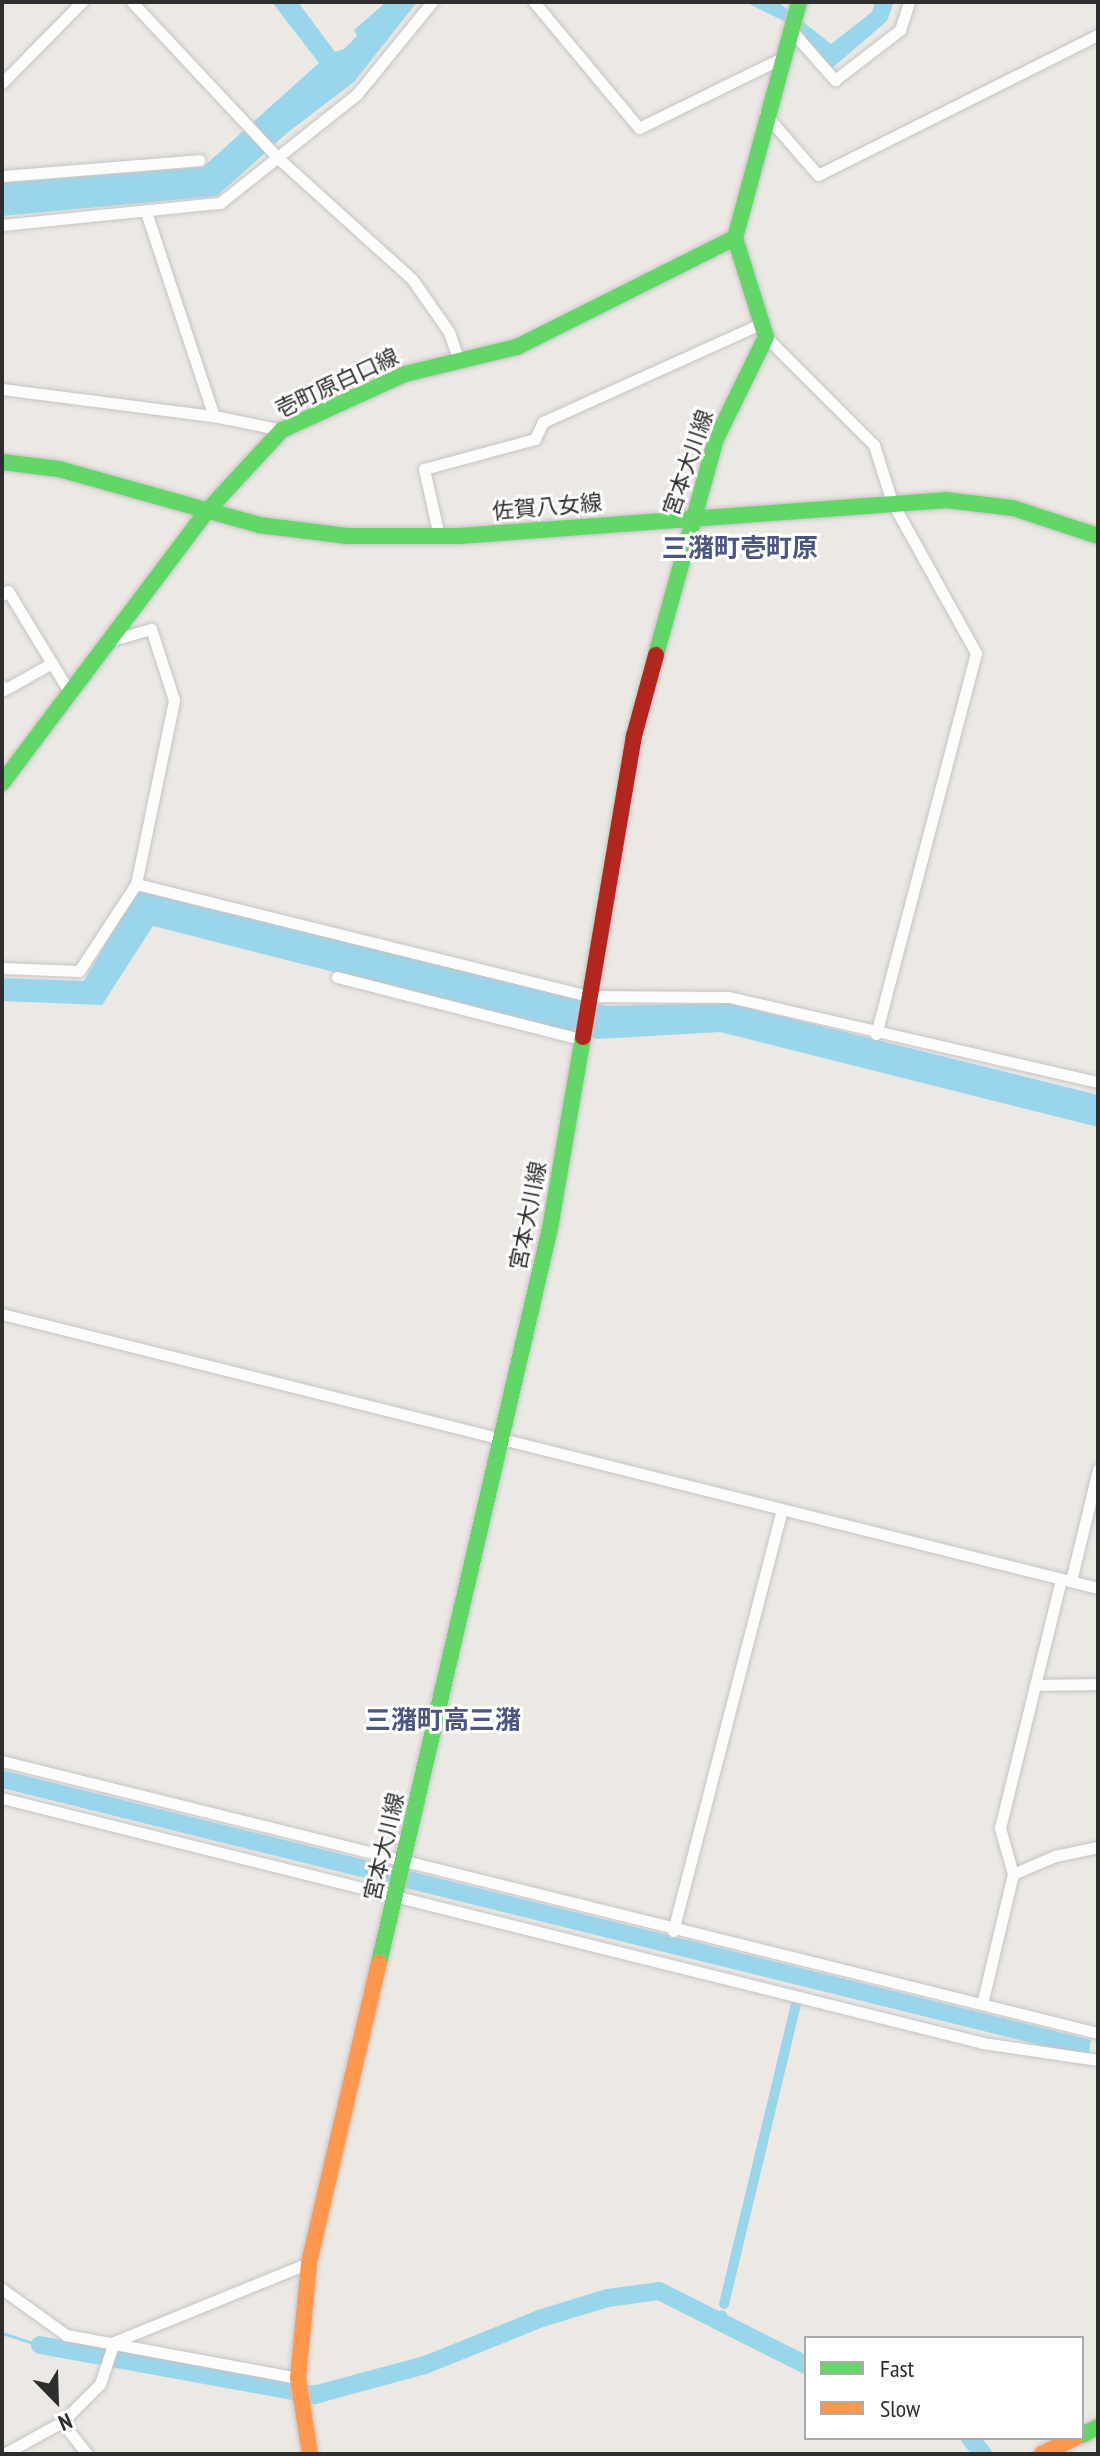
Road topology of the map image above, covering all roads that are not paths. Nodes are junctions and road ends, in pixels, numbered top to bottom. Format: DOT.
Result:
graph roads {
  1 [pos="82,2"];
  2 [pos="132,2"];
  3 [pos="432,2"];
  4 [pos="534,2"];
  5 [pos="799,2"];
  6 [pos="909,2"];
  7 [pos="791,30"];
  8 [pos="1098,35"];
  9 [pos="782,58"];
  10 [pos="2,83"];
  11 [pos="765,114"];
  12 [pos="276,156"];
  13 [pos="199,160"];
  14 [pos="2,176"];
  15 [pos="146,212"];
  16 [pos="2,225"];
  17 [pos="735,238"];
  18 [pos="764,330"];
  19 [pos="458,358"];
  20 [pos="2,389"];
  21 [pos="214,416"];
  22 [pos="282,430"];
  23 [pos="2,462"];
  24 [pos="892,502"];
  25 [pos="207,511"];
  26 [pos="691,517"];
  27 [pos="439,536"];
  28 [pos="1098,536"];
  29 [pos="2,595"];
  30 [pos="108,641"];
  31 [pos="52,663"];
  32 [pos="2,686"];
  33 [pos="70,693"];
  34 [pos="2,783"];
  35 [pos="136,884"];
  36 [pos="2,968"];
  37 [pos="337,977"];
  38 [pos="588,999"];
  39 [pos="876,1034"];
  40 [pos="581,1036"];
  41 [pos="1098,1082"];
  42 [pos="2,1314"];
  43 [pos="501,1439"];
  44 [pos="1098,1469"];
  45 [pos="781,1512"];
  46 [pos="1066,1580"];
  47 [pos="1098,1588"];
  48 [pos="1098,1684"];
  49 [pos="1035,1685"];
  50 [pos="2,1761"];
  51 [pos="2,1798"];
  52 [pos="1098,1847"];
  53 [pos="403,1863"];
  54 [pos="1013,1874"];
  55 [pos="396,1891"];
  56 [pos="673,1931"];
  57 [pos="982,2004"];
  58 [pos="1098,2033"];
  59 [pos="1098,2060"];
  60 [pos="309,2263"];
  61 [pos="2,2289"];
  62 [pos="113,2346"];
  63 [pos="299,2382"];
  64 [pos="62,2422"];
  65 [pos="1071,2440"];
  66 [pos="4,2454"];
  67 [pos="87,2454"];
  68 [pos="310,2454"];
  69 [pos="1042,2454"];
  1 -- 10 [label="street"];
  2 -- 12 [label="street"];
  3 -- 12 [label="street"];
  4 -- 9 [label="street"];
  5 -- 7 [label="main road"];
  6 -- 7 [label="street"];
  7 -- 9 [label="main road"];
  8 -- 11 [label="street"];
  9 -- 11 [label="main road"];
  11 -- 17 [label="main road"];
  12 -- 15 [label="street"];
  12 -- 19 [label="street"];
  13 -- 14 [label="street"];
  15 -- 16 [label="street"];
  15 -- 21 [label="street"];
  17 -- 18 [label="main road"];
  17 -- 19 [label="main road, 壱町原白口線"];
  18 -- 24 [label="street"];
  18 -- 26 [label="main road, 宮本大川線"];
  18 -- 27 [label="street"];
  19 -- 22 [label="main road, 壱町原白口線"];
  20 -- 21 [label="street"];
  21 -- 22 [label="street"];
  22 -- 25 [label="main road, 壱町原白口線"];
  23 -- 25 [label="main road, 佐賀八女線"];
  24 -- 26 [label="main road, 佐賀八女線"];
  24 -- 28 [label="main road, 佐賀八女線"];
  24 -- 39 [label="street"];
  25 -- 27 [label="main road, 佐賀八女線"];
  25 -- 30 [label="main road, 壱町原白口線"];
  26 -- 27 [label="main road, 佐賀八女線"];
  26 -- 38 [label="main road, 宮本大川線"];
  29 -- 31 [label="street"];
  30 -- 33 [label="main road, 壱町原白口線"];
  30 -- 35 [label="street"];
  31 -- 32 [label="street"];
  31 -- 33 [label="street"];
  33 -- 34 [label="main road, 壱町原白口線"];
  35 -- 36 [label="street"];
  35 -- 38 [label="street"];
  37 -- 40 [label="street"];
  38 -- 39 [label="street"];
  38 -- 40 [label="main road, 宮本大川線"];
  39 -- 41 [label="street"];
  40 -- 43 [label="main road, 宮本大川線"];
  42 -- 43 [label="street"];
  43 -- 45 [label="street"];
  43 -- 53 [label="main road, 宮本大川線"];
  44 -- 46 [label="street"];
  45 -- 46 [label="street"];
  45 -- 56 [label="street"];
  46 -- 47 [label="street"];
  46 -- 49 [label="street"];
  48 -- 49 [label="street"];
  49 -- 54 [label="street"];
  50 -- 53 [label="street"];
  51 -- 55 [label="street"];
  52 -- 54 [label="street"];
  53 -- 55 [label="main road, 宮本大川線"];
  53 -- 56 [label="street"];
  54 -- 57 [label="street"];
  55 -- 59 [label="street"];
  55 -- 60 [label="main road, 宮本大川線"];
  56 -- 57 [label="street"];
  57 -- 58 [label="street"];
  60 -- 62 [label="street"];
  60 -- 63 [label="main road, 宮本大川線"];
  61 -- 62 [label="street"];
  62 -- 63 [label="street"];
  62 -- 64 [label="street"];
  63 -- 68 [label="main road, 宮本大川線"];
  64 -- 66 [label="street"];
  64 -- 67 [label="street"];
  65 -- 69 [label="main road"];
}
